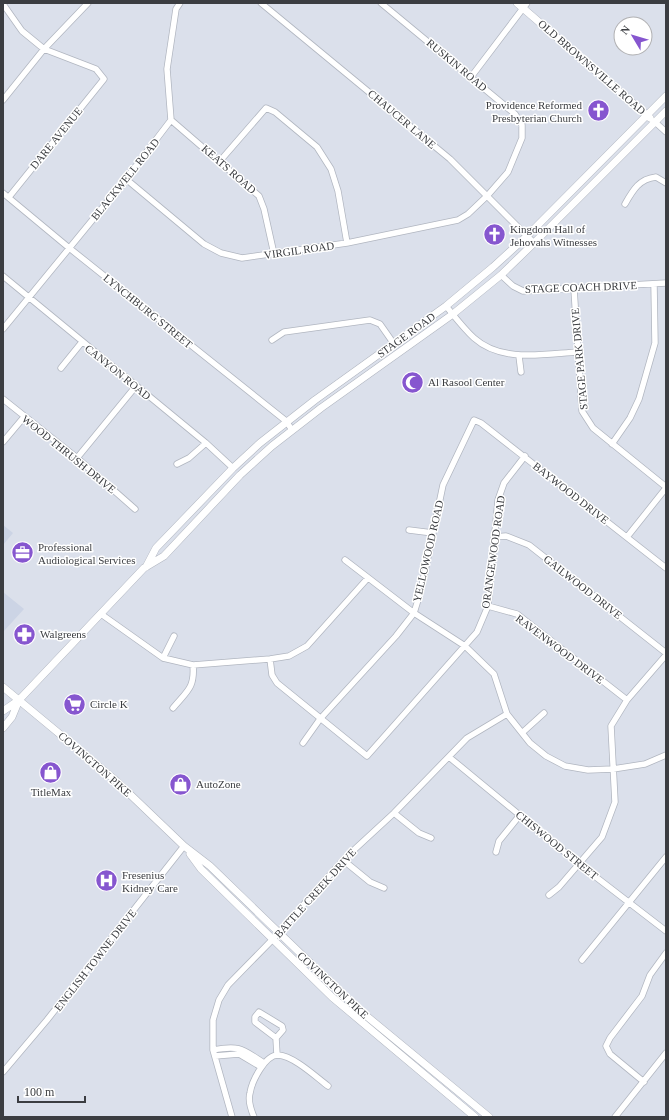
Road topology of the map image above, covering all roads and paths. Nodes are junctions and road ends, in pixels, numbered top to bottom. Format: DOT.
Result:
graph roads {
  1 [pos="88,3"];
  2 [pos="180,3"];
  3 [pos="261,3"];
  4 [pos="381,3"];
  5 [pos="3,4"];
  6 [pos="522,5"];
  7 [pos="44,49"];
  8 [pos="471,77"];
  9 [pos="666,96"];
  10 [pos="3,100"];
  11 [pos="666,111"];
  12 [pos="648,116"];
  13 [pos="171,120"];
  14 [pos="655,122"];
  15 [pos="666,132"];
  16 [pos="220,161"];
  17 [pos="126,179"];
  18 [pos="666,183"];
  19 [pos="3,193"];
  20 [pos="488,196"];
  21 [pos="9,197"];
  22 [pos="625,204"];
  23 [pos="527,236"];
  24 [pos="347,243"];
  25 [pos="534,243"];
  26 [pos="68,247"];
  27 [pos="274,254"];
  28 [pos="501,274"];
  29 [pos="3,276"];
  30 [pos="666,283"];
  31 [pos="654,284"];
  32 [pos="574,289"];
  33 [pos="29,298"];
  34 [pos="446,306"];
  35 [pos="453,314"];
  36 [pos="3,329"];
  37 [pos="272,340"];
  38 [pos="82,342"];
  39 [pos="394,344"];
  40 [pos="578,352"];
  41 [pos="519,356"];
  42 [pos="61,368"];
  43 [pos="521,372"];
  44 [pos="136,386"];
  45 [pos="3,399"];
  46 [pos="24,417"];
  47 [pos="474,420"];
  48 [pos="286,421"];
  49 [pos="292,430"];
  50 [pos="3,442"];
  51 [pos="206,443"];
  52 [pos="612,444"];
  53 [pos="525,456"];
  54 [pos="78,458"];
  55 [pos="177,464"];
  56 [pos="233,468"];
  57 [pos="666,488"];
  58 [pos="135,509"];
  59 [pos="408,530"];
  60 [pos="433,533"];
  61 [pos="494,537"];
  62 [pos="627,537"];
  63 [pos="345,560"];
  64 [pos="144,568"];
  65 [pos="666,568"];
  66 [pos="367,579"];
  67 [pos="488,606"];
  68 [pos="414,613"];
  69 [pos="101,614"];
  70 [pos="174,636"];
  71 [pos="466,646"];
  72 [pos="666,654"];
  73 [pos="163,658"];
  74 [pos="270,659"];
  75 [pos="193,665"];
  76 [pos="3,687"];
  77 [pos="19,700"];
  78 [pos="628,700"];
  79 [pos="173,708"];
  80 [pos="3,711"];
  81 [pos="507,714"];
  82 [pos="544,714"];
  83 [pos="320,719"];
  84 [pos="3,728"];
  85 [pos="523,732"];
  86 [pos="303,744"];
  87 [pos="666,755"];
  88 [pos="449,757"];
  89 [pos="613,769"];
  90 [pos="394,813"];
  91 [pos="520,815"];
  92 [pos="431,838"];
  93 [pos="184,846"];
  94 [pos="496,852"];
  95 [pos="666,857"];
  96 [pos="343,860"];
  97 [pos="580,864"];
  98 [pos="384,888"];
  99 [pos="549,895"];
  100 [pos="630,901"];
  101 [pos="666,931"];
  102 [pos="278,934"];
  103 [pos="272,940"];
  104 [pos="666,953"];
  105 [pos="582,960"];
  106 [pos="276,1038"];
  107 [pos="212,1050"];
  108 [pos="666,1053"];
  109 [pos="277,1055"];
  110 [pos="215,1056"];
  111 [pos="263,1065"];
  112 [pos="3,1072"];
  113 [pos="644,1082"];
  114 [pos="328,1086"];
  115 [pos="232,1117"];
  116 [pos="254,1117"];
  117 [pos="475,1117"];
  118 [pos="489,1117"];
  119 [pos="615,1117"];
  1 -- 7 [label="street"];
  2 -- 13 [label="street"];
  3 -- 20 [label="street, CHAUCER LANE"];
  4 -- 8 [label="street, RUSKIN ROAD"];
  5 -- 7 [label="street"];
  6 -- 8 [label="street"];
  6 -- 12 [label="main road, OLD BROWNSVILLE ROAD"];
  7 -- 10 [label="street"];
  7 -- 21 [label="street, DARE AVENUE"];
  8 -- 20 [label="street, RUSKIN ROAD"];
  9 -- 12 [label="main road, STAGE ROAD"];
  11 -- 14 [label="main road, STAGE ROAD"];
  12 -- 14 [label="main road, OLD BROWNSVILLE ROAD"];
  12 -- 23 [label="main road, STAGE ROAD"];
  13 -- 16 [label="street, KEATS ROAD"];
  13 -- 17 [label="street, BLACKWELL ROAD"];
  14 -- 15 [label="street, OLD BROWNSVILLE ROAD"];
  14 -- 25 [label="main road, STAGE ROAD"];
  16 -- 24 [label="street"];
  16 -- 27 [label="street, KEATS ROAD"];
  17 -- 26 [label="street, BLACKWELL ROAD"];
  17 -- 27 [label="street, VIRGIL ROAD"];
  18 -- 22 [label="street"];
  19 -- 21 [label="street, LYNCHBURG STREET"];
  20 -- 23 [label="street, CHAUCER LANE"];
  20 -- 24 [label="street, VIRGIL ROAD"];
  21 -- 26 [label="street, LYNCHBURG STREET"];
  23 -- 25 [label="street, CHAUCER LANE"];
  23 -- 34 [label="main road, STAGE ROAD"];
  24 -- 27 [label="street, VIRGIL ROAD"];
  25 -- 28 [label="main road, STAGE ROAD"];
  26 -- 33 [label="street, BLACKWELL ROAD"];
  26 -- 48 [label="street, LYNCHBURG STREET"];
  28 -- 32 [label="street, STAGE COACH DRIVE"];
  28 -- 35 [label="main road, STAGE ROAD"];
  29 -- 33 [label="street, CANYON ROAD"];
  30 -- 31 [label="street, STAGE COACH DRIVE"];
  31 -- 32 [label="street, STAGE COACH DRIVE"];
  31 -- 52 [label="street"];
  32 -- 40 [label="street, STAGE PARK DRIVE"];
  33 -- 36 [label="street, BLACKWELL ROAD"];
  33 -- 38 [label="street, CANYON ROAD"];
  34 -- 35 [label="street"];
  34 -- 39 [label="main road, STAGE ROAD"];
  35 -- 41 [label="street"];
  35 -- 49 [label="main road, STAGE ROAD"];
  37 -- 39 [label="street"];
  38 -- 42 [label="street"];
  38 -- 44 [label="street, CANYON ROAD"];
  39 -- 48 [label="main road, STAGE ROAD"];
  40 -- 41 [label="street"];
  40 -- 52 [label="street, STAGE PARK DRIVE"];
  41 -- 43 [label="street"];
  44 -- 51 [label="street, CANYON ROAD"];
  44 -- 54 [label="street"];
  45 -- 46 [label="street, WOOD THRUSH DRIVE"];
  46 -- 50 [label="street"];
  46 -- 54 [label="street, WOOD THRUSH DRIVE"];
  47 -- 53 [label="street, BAYWOOD DRIVE"];
  47 -- 60 [label="street, YELLOWOOD ROAD"];
  48 -- 49 [label="street, LYNCHBURG STREET"];
  48 -- 56 [label="main road, STAGE ROAD"];
  49 -- 64 [label="main road, STAGE ROAD"];
  51 -- 55 [label="street"];
  51 -- 56 [label="street, CANYON ROAD"];
  52 -- 57 [label="street, STAGE PARK DRIVE"];
  53 -- 61 [label="street, ORANGEWOOD ROAD"];
  53 -- 62 [label="street, BAYWOOD DRIVE"];
  54 -- 58 [label="street, WOOD THRUSH DRIVE"];
  56 -- 64 [label="main road, STAGE ROAD"];
  57 -- 62 [label="street"];
  59 -- 60 [label="street"];
  60 -- 68 [label="street, YELLOWOOD ROAD"];
  61 -- 67 [label="street, ORANGEWOOD ROAD"];
  61 -- 72 [label="street, GAILWOOD DRIVE"];
  62 -- 65 [label="street, BAYWOOD DRIVE"];
  63 -- 66 [label="street"];
  64 -- 69 [label="main road, STAGE ROAD"];
  66 -- 68 [label="street"];
  66 -- 74 [label="street"];
  67 -- 71 [label="street, ORANGEWOOD ROAD"];
  67 -- 78 [label="street, RAVENWOOD DRIVE"];
  68 -- 71 [label="street"];
  68 -- 83 [label="street, YELLOWOOD ROAD"];
  69 -- 73 [label="street"];
  69 -- 77 [label="main road, STAGE ROAD"];
  70 -- 73 [label="street"];
  71 -- 81 [label="street"];
  71 -- 83 [label="street, ORANGEWOOD ROAD"];
  72 -- 78 [label="street"];
  73 -- 75 [label="street"];
  74 -- 75 [label="street"];
  74 -- 83 [label="street"];
  75 -- 79 [label="street"];
  76 -- 77 [label="main road, COVINGTON PIKE"];
  77 -- 80 [label="main road, STAGE ROAD"];
  77 -- 84 [label="main road, STAGE ROAD"];
  77 -- 93 [label="main road, COVINGTON PIKE"];
  78 -- 89 [label="street"];
  81 -- 85 [label="street"];
  81 -- 88 [label="street, BATTLE CREEK DRIVE"];
  82 -- 85 [label="street"];
  83 -- 86 [label="street, YELLOWOOD ROAD"];
  85 -- 89 [label="street"];
  87 -- 89 [label="street"];
  88 -- 90 [label="street, BATTLE CREEK DRIVE"];
  88 -- 91 [label="street, CHISWOOD STREET"];
  89 -- 97 [label="street"];
  90 -- 92 [label="street"];
  90 -- 96 [label="street, BATTLE CREEK DRIVE"];
  91 -- 94 [label="street"];
  91 -- 97 [label="street, CHISWOOD STREET"];
  93 -- 102 [label="main road, COVINGTON PIKE"];
  93 -- 103 [label="main road, COVINGTON PIKE"];
  93 -- 112 [label="street, ENGLISH TOWNE DRIVE"];
  95 -- 100 [label="street"];
  96 -- 98 [label="street"];
  96 -- 102 [label="street, BATTLE CREEK DRIVE"];
  97 -- 99 [label="street"];
  97 -- 100 [label="street, CHISWOOD STREET"];
  100 -- 101 [label="street, CHISWOOD STREET"];
  100 -- 105 [label="street"];
  102 -- 103 [label="street, BATTLE CREEK DRIVE"];
  102 -- 118 [label="main road, COVINGTON PIKE"];
  103 -- 107 [label="street, BATTLE CREEK DRIVE"];
  103 -- 117 [label="main road, COVINGTON PIKE"];
  104 -- 113 [label="street"];
  106 -- 106 [label="street"];
  106 -- 109 [label="street"];
  107 -- 110 [label="street, BATTLE CREEK DRIVE"];
  107 -- 111 [label="street"];
  108 -- 113 [label="street"];
  109 -- 111 [label="street"];
  109 -- 114 [label="street"];
  110 -- 111 [label="street"];
  110 -- 115 [label="street, BATTLE CREEK DRIVE"];
  111 -- 116 [label="street"];
  113 -- 119 [label="street"];
}
